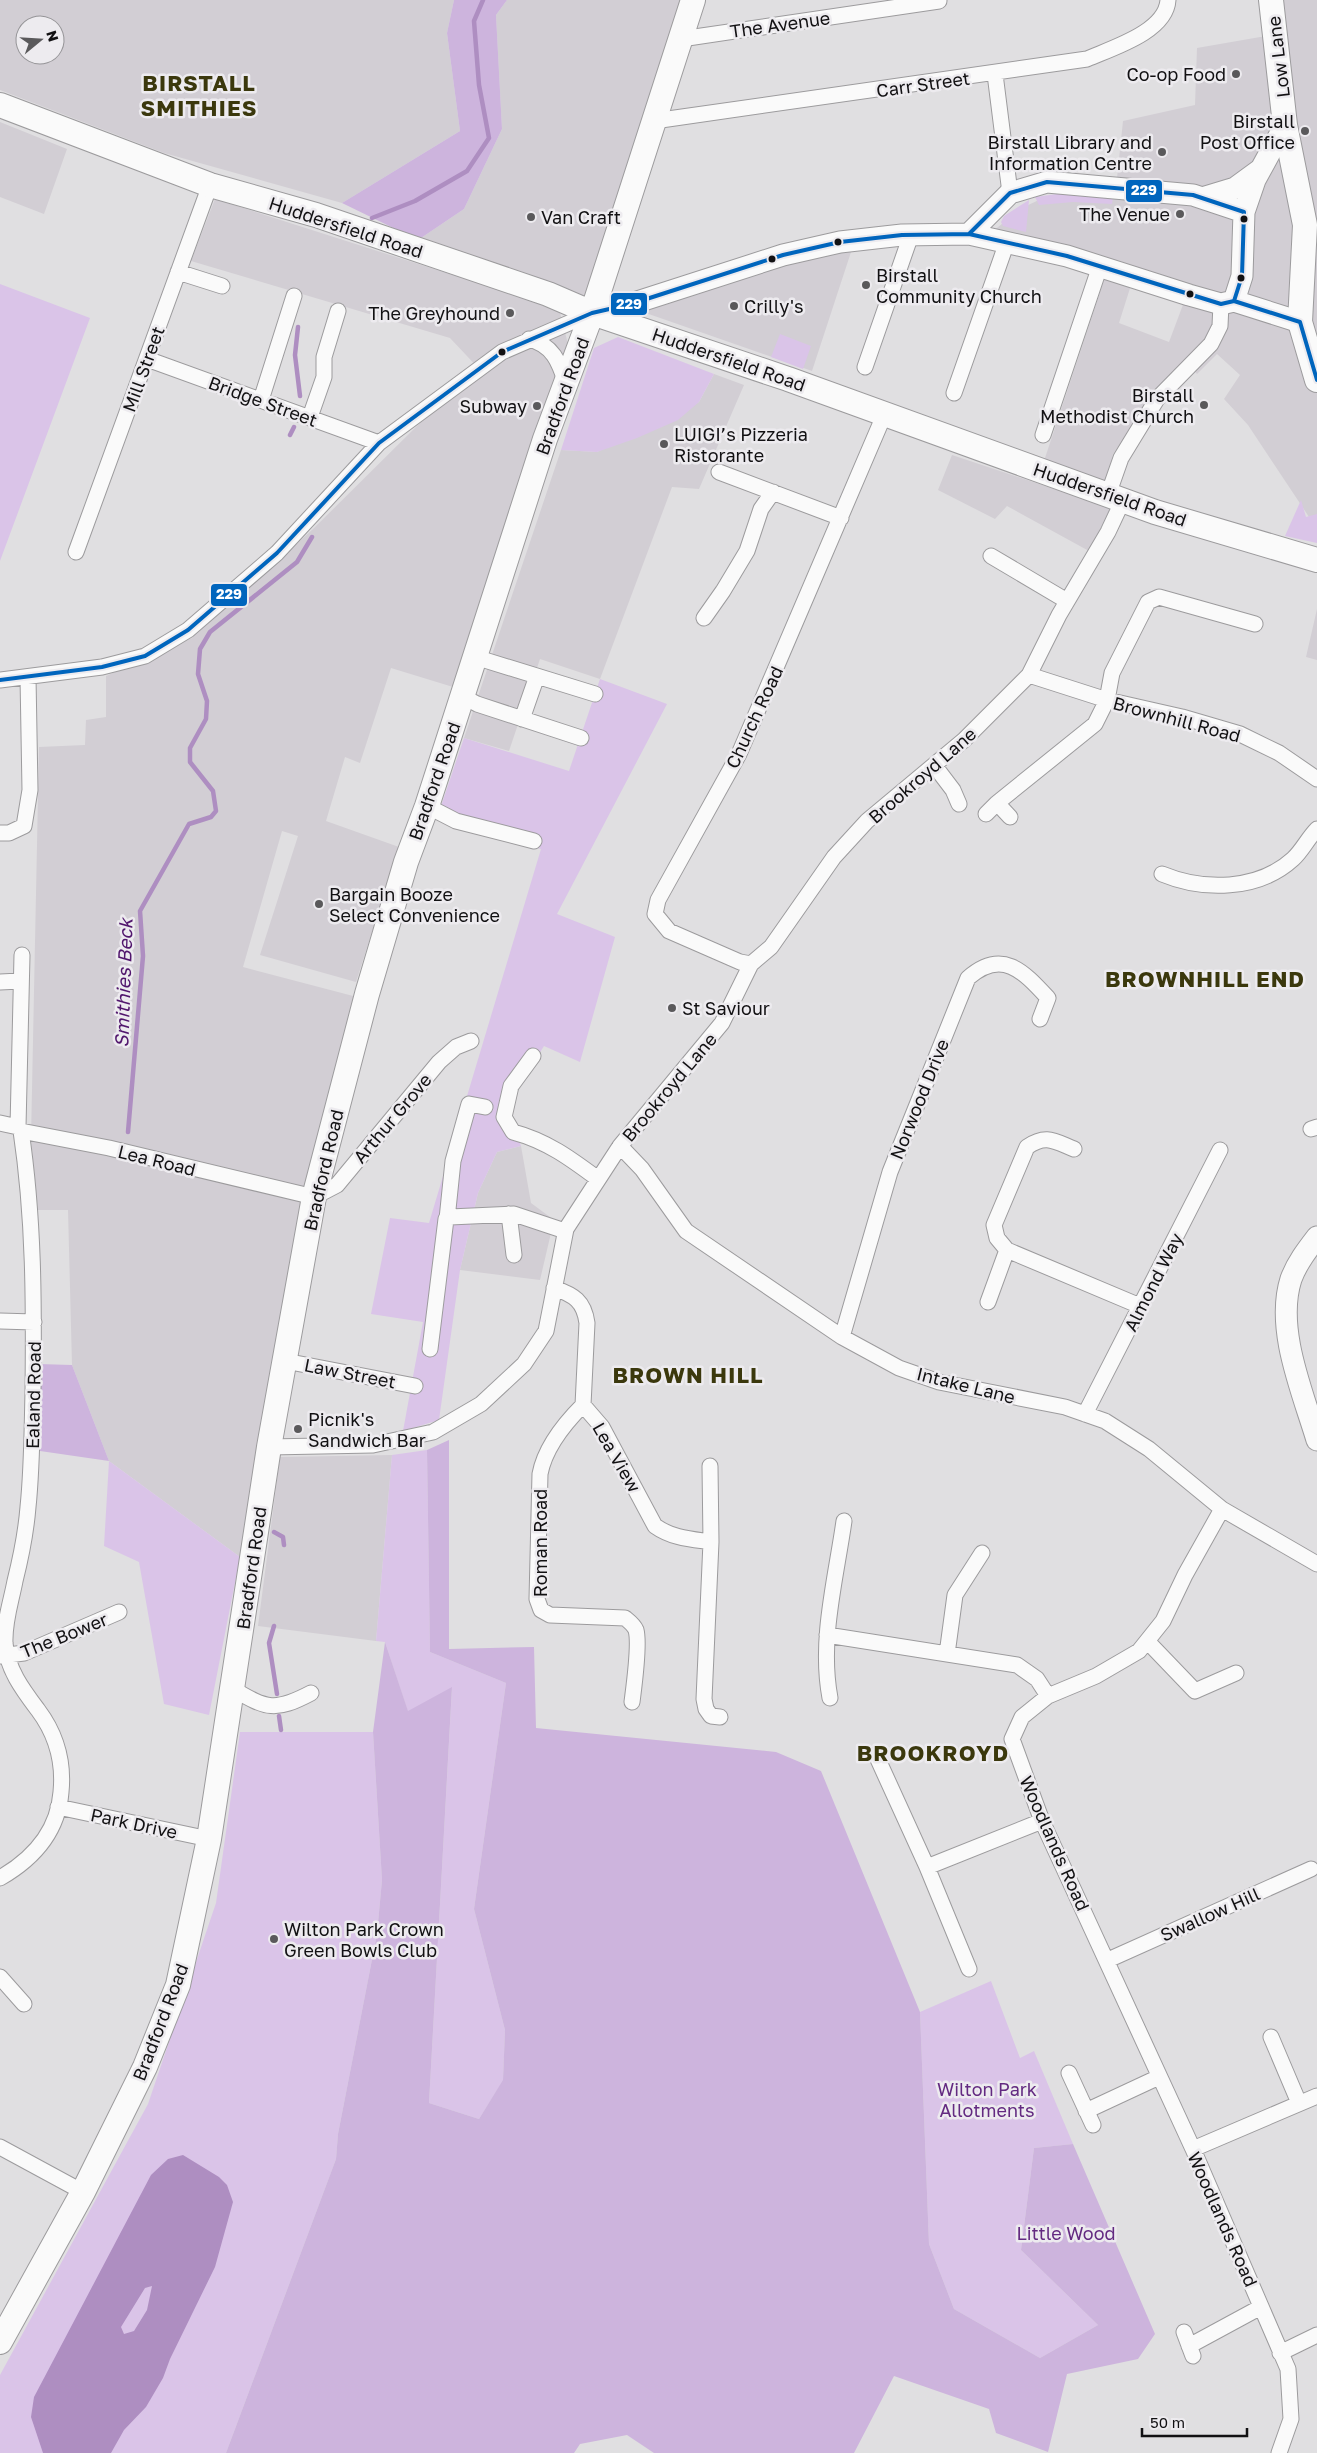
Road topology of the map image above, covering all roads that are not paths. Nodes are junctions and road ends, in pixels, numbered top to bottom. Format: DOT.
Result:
graph roads {
  1 [pos="693,0"];
  2 [pos="1168,0"];
  3 [pos="1271,0"];
  4 [pos="939,1"];
  5 [pos="681,39"];
  6 [pos="995,74"];
  7 [pos="0,105"];
  8 [pos="654,121"];
  9 [pos="1285,125"];
  10 [pos="1261,169"];
  11 [pos="210,185"];
  12 [pos="1010,194"];
  13 [pos="1201,198"];
  14 [pos="1244,212"];
  15 [pos="1311,230"];
  16 [pos="969,234"];
  17 [pos="911,235"];
  18 [pos="1007,242"];
  19 [pos="1100,266"];
  20 [pos="178,272"];
  21 [pos="222,286"];
  22 [pos="294,296"];
  23 [pos="1228,303"];
  24 [pos="338,311"];
  25 [pos="592,313"];
  26 [pos="1300,322"];
  27 [pos="529,339"];
  28 [pos="147,359"];
  29 [pos="865,367"];
  30 [pos="1317,380"];
  31 [pos="566,383"];
  32 [pos="954,393"];
  33 [pos="261,400"];
  34 [pos="885,413"];
  35 [pos="310,418"];
  36 [pos="1043,435"];
  37 [pos="379,443"];
  38 [pos="719,472"];
  39 [pos="773,492"];
  40 [pos="1116,497"];
  41 [pos="842,518"];
  42 [pos="76,552"];
  43 [pos="991,556"];
  44 [pos="1317,560"];
  45 [pos="1067,601"];
  46 [pos="704,618"];
  47 [pos="1255,624"];
  48 [pos="475,657"];
  49 [pos="1029,675"];
  50 [pos="537,676"];
  51 [pos="28,677"];
  52 [pos="0,680"];
  53 [pos="595,694"];
  54 [pos="462,696"];
  55 [pos="1107,700"];
  56 [pos="522,719"];
  57 [pos="581,738"];
  58 [pos="934,765"];
  59 [pos="1317,779"];
  60 [pos="997,803"];
  61 [pos="960,804"];
  62 [pos="427,806"];
  63 [pos="986,814"];
  64 [pos="1010,817"];
  65 [pos="1317,829"];
  66 [pos="0,833"];
  67 [pos="534,841"];
  68 [pos="1162,874"];
  69 [pos="22,956"];
  70 [pos="751,964"];
  71 [pos="20,981"];
  72 [pos="0,982"];
  73 [pos="1040,1019"];
  74 [pos="471,1041"];
  75 [pos="533,1056"];
  76 [pos="485,1107"];
  77 [pos="0,1123"];
  78 [pos="19,1129"];
  79 [pos="620,1146"];
  80 [pos="1074,1149"];
  81 [pos="1220,1150"];
  82 [pos="598,1179"];
  83 [pos="314,1196"];
  84 [pos="509,1214"];
  85 [pos="447,1218"];
  86 [pos="565,1231"];
  87 [pos="1317,1237"];
  88 [pos="1007,1250"];
  89 [pos="514,1255"];
  90 [pos="554,1288"];
  91 [pos="988,1302"];
  92 [pos="1140,1306"];
  93 [pos="0,1321"];
  94 [pos="34,1322"];
  95 [pos="842,1338"];
  96 [pos="430,1349"];
  97 [pos="285,1361"];
  98 [pos="415,1386"];
  99 [pos="583,1405"];
  100 [pos="1085,1414"];
  101 [pos="1317,1440"];
  102 [pos="269,1447"];
  103 [pos="710,1466"];
  104 [pos="1222,1510"];
  105 [pos="844,1521"];
  106 [pos="711,1542"];
  107 [pos="982,1553"];
  108 [pos="1317,1564"];
  109 [pos="119,1612"];
  110 [pos="827,1635"];
  111 [pos="1147,1641"];
  112 [pos="947,1654"];
  113 [pos="4,1656"];
  114 [pos="1236,1672"];
  115 [pos="233,1689"];
  116 [pos="311,1693"];
  117 [pos="1048,1696"];
  118 [pos="830,1698"];
  119 [pos="632,1702"];
  120 [pos="720,1717"];
  121 [pos="876,1755"];
  122 [pos="58,1807"];
  123 [pos="1042,1821"];
  124 [pos="209,1839"];
  125 [pos="927,1867"];
  126 [pos="1312,1869"];
  127 [pos="0,1878"];
  128 [pos="1108,1960"];
  129 [pos="969,1969"];
  130 [pos="0,1977"];
  131 [pos="24,2004"];
  132 [pos="1271,2037"];
  133 [pos="1069,2073"];
  134 [pos="1158,2077"];
  135 [pos="1317,2096"];
  136 [pos="1300,2103"];
  137 [pos="0,2147"];
  138 [pos="1193,2149"];
  139 [pos="83,2192"];
  140 [pos="1261,2307"];
  141 [pos="3,2328"];
  142 [pos="1317,2335"];
  143 [pos="1188,2345"];
  144 [pos="1280,2353"];
  145 [pos="1279,2453"];
  1 -- 5 [label="main road, Bradford Road"];
  2 -- 6 [label="street, Carr Street"];
  3 -- 9 [label="main road, Low Lane"];
  4 -- 5 [label="street, The Avenue"];
  5 -- 8 [label="main road, Bradford Road"];
  6 -- 8 [label="street, Carr Street"];
  6 -- 12 [label="street"];
  7 -- 11 [label="main road, Huddersfield Road"];
  8 -- 25 [label="main road, Bradford Road"];
  9 -- 10 [label="street"];
  9 -- 15 [label="main road, Low Lane"];
  10 -- 13 [label="street"];
  10 -- 14 [label="street"];
  11 -- 20 [label="street, Mill Street"];
  11 -- 25 [label="main road, Huddersfield Road"];
  12 -- 13 [label="street"];
  12 -- 16 [label="street"];
  13 -- 14 [label="street"];
  14 -- 23 [label="street"];
  15 -- 26 [label="main road, Low Lane"];
  16 -- 17 [label="street"];
  16 -- 18 [label="street"];
  17 -- 25 [label="street"];
  17 -- 29 [label="street"];
  18 -- 19 [label="street"];
  18 -- 32 [label="street"];
  19 -- 23 [label="street"];
  19 -- 36 [label="street"];
  20 -- 21 [label="street"];
  20 -- 28 [label="street, Mill Street"];
  22 -- 33 [label="street"];
  23 -- 26 [label="street"];
  23 -- 40 [label="street, Brookroyd Lane"];
  24 -- 35 [label="street"];
  25 -- 27 [label="street"];
  25 -- 31 [label="main road, Bradford Road"];
  25 -- 34 [label="main road, Huddersfield Road"];
  26 -- 30 [label="main road, Low Lane"];
  27 -- 31 [label="street"];
  27 -- 37 [label="street"];
  28 -- 33 [label="street, Bridge Street"];
  28 -- 42 [label="street, Mill Street"];
  31 -- 48 [label="main road, Bradford Road"];
  33 -- 35 [label="street, Bridge Street"];
  34 -- 40 [label="main road, Huddersfield Road"];
  34 -- 41 [label="street, Church Road"];
  35 -- 37 [label="street, Bridge Street"];
  37 -- 51 [label="street"];
  38 -- 39 [label="street"];
  39 -- 41 [label="street"];
  39 -- 46 [label="street"];
  40 -- 44 [label="main road, Huddersfield Road"];
  40 -- 45 [label="street, Brookroyd Lane"];
  41 -- 70 [label="street, Church Road"];
  43 -- 45 [label="street"];
  45 -- 49 [label="street, Brookroyd Lane"];
  47 -- 55 [label="street"];
  48 -- 50 [label="street"];
  48 -- 54 [label="main road, Bradford Road"];
  49 -- 55 [label="street, Brownhill Road"];
  49 -- 58 [label="street, Brookroyd Lane"];
  50 -- 53 [label="street"];
  50 -- 56 [label="street"];
  51 -- 52 [label="street"];
  51 -- 66 [label="street"];
  54 -- 56 [label="street"];
  54 -- 62 [label="main road, Bradford Road"];
  55 -- 59 [label="street, Brownhill Road"];
  55 -- 60 [label="street"];
  56 -- 57 [label="street"];
  58 -- 61 [label="street"];
  58 -- 70 [label="street, Brookroyd Lane"];
  60 -- 63 [label="street"];
  60 -- 64 [label="street"];
  62 -- 67 [label="street"];
  62 -- 83 [label="main road, Bradford Road"];
  65 -- 68 [label="street"];
  69 -- 71 [label="street, Ealand Road"];
  70 -- 79 [label="street, Brookroyd Lane"];
  71 -- 72 [label="street"];
  71 -- 78 [label="street, Ealand Road"];
  73 -- 95 [label="street, Norwood Drive"];
  74 -- 83 [label="street, Arthur Grove"];
  75 -- 82 [label="street"];
  76 -- 85 [label="street"];
  77 -- 78 [label="street, Lea Road"];
  78 -- 83 [label="street, Lea Road"];
  78 -- 94 [label="street, Ealand Road"];
  79 -- 82 [label="street, Brookroyd Lane"];
  79 -- 95 [label="street, Intake Lane"];
  80 -- 88 [label="street"];
  81 -- 92 [label="street, Almond Way"];
  82 -- 86 [label="street, Brookroyd Lane"];
  83 -- 97 [label="main road, Bradford Road"];
  84 -- 85 [label="street"];
  84 -- 86 [label="street"];
  84 -- 89 [label="street"];
  85 -- 96 [label="street"];
  86 -- 90 [label="street, Brookroyd Lane"];
  87 -- 101 [label="street"];
  88 -- 91 [label="street"];
  88 -- 92 [label="street"];
  90 -- 99 [label="street, Lea View"];
  90 -- 102 [label="street, Brookroyd Lane"];
  92 -- 100 [label="street, Almond Way"];
  93 -- 94 [label="street"];
  94 -- 113 [label="street, Ealand Road"];
  95 -- 100 [label="street, Intake Lane"];
  97 -- 98 [label="street, Law Street"];
  97 -- 102 [label="main road, Bradford Road"];
  99 -- 106 [label="street, Lea View"];
  99 -- 119 [label="street, Roman Road"];
  100 -- 104 [label="street, Intake Lane"];
  102 -- 115 [label="main road, Bradford Road"];
  103 -- 106 [label="street"];
  104 -- 108 [label="street, Intake Lane"];
  104 -- 111 [label="street, Woodlands Road"];
  105 -- 110 [label="street"];
  106 -- 120 [label="street"];
  107 -- 112 [label="street"];
  109 -- 113 [label="street, The Bower"];
  110 -- 112 [label="street"];
  110 -- 118 [label="street"];
  111 -- 114 [label="street"];
  111 -- 117 [label="street, Woodlands Road"];
  112 -- 117 [label="street"];
  113 -- 122 [label="street, Ealand Road"];
  115 -- 116 [label="street"];
  115 -- 124 [label="main road, Bradford Road"];
  117 -- 123 [label="street, Woodlands Road"];
  121 -- 125 [label="street"];
  122 -- 124 [label="street, Park Drive"];
  122 -- 127 [label="street, Ealand Road"];
  123 -- 125 [label="street"];
  123 -- 128 [label="street, Woodlands Road"];
  124 -- 139 [label="main road, Bradford Road"];
  125 -- 129 [label="street"];
  126 -- 128 [label="street, Swallow Hill"];
  128 -- 134 [label="street, Woodlands Road"];
  130 -- 131 [label="street"];
  132 -- 136 [label="street"];
  133 -- 134 [label="street"];
  134 -- 138 [label="street, Woodlands Road"];
  135 -- 136 [label="street"];
  136 -- 138 [label="street"];
  137 -- 139 [label="street"];
  138 -- 140 [label="street, Woodlands Road"];
  139 -- 141 [label="main road, Bradford Road"];
  140 -- 143 [label="street, Woodlands Road"];
  140 -- 144 [label="street, Woodlands Road"];
  142 -- 144 [label="street"];
  144 -- 145 [label="street, Woodlands Road"];
}
